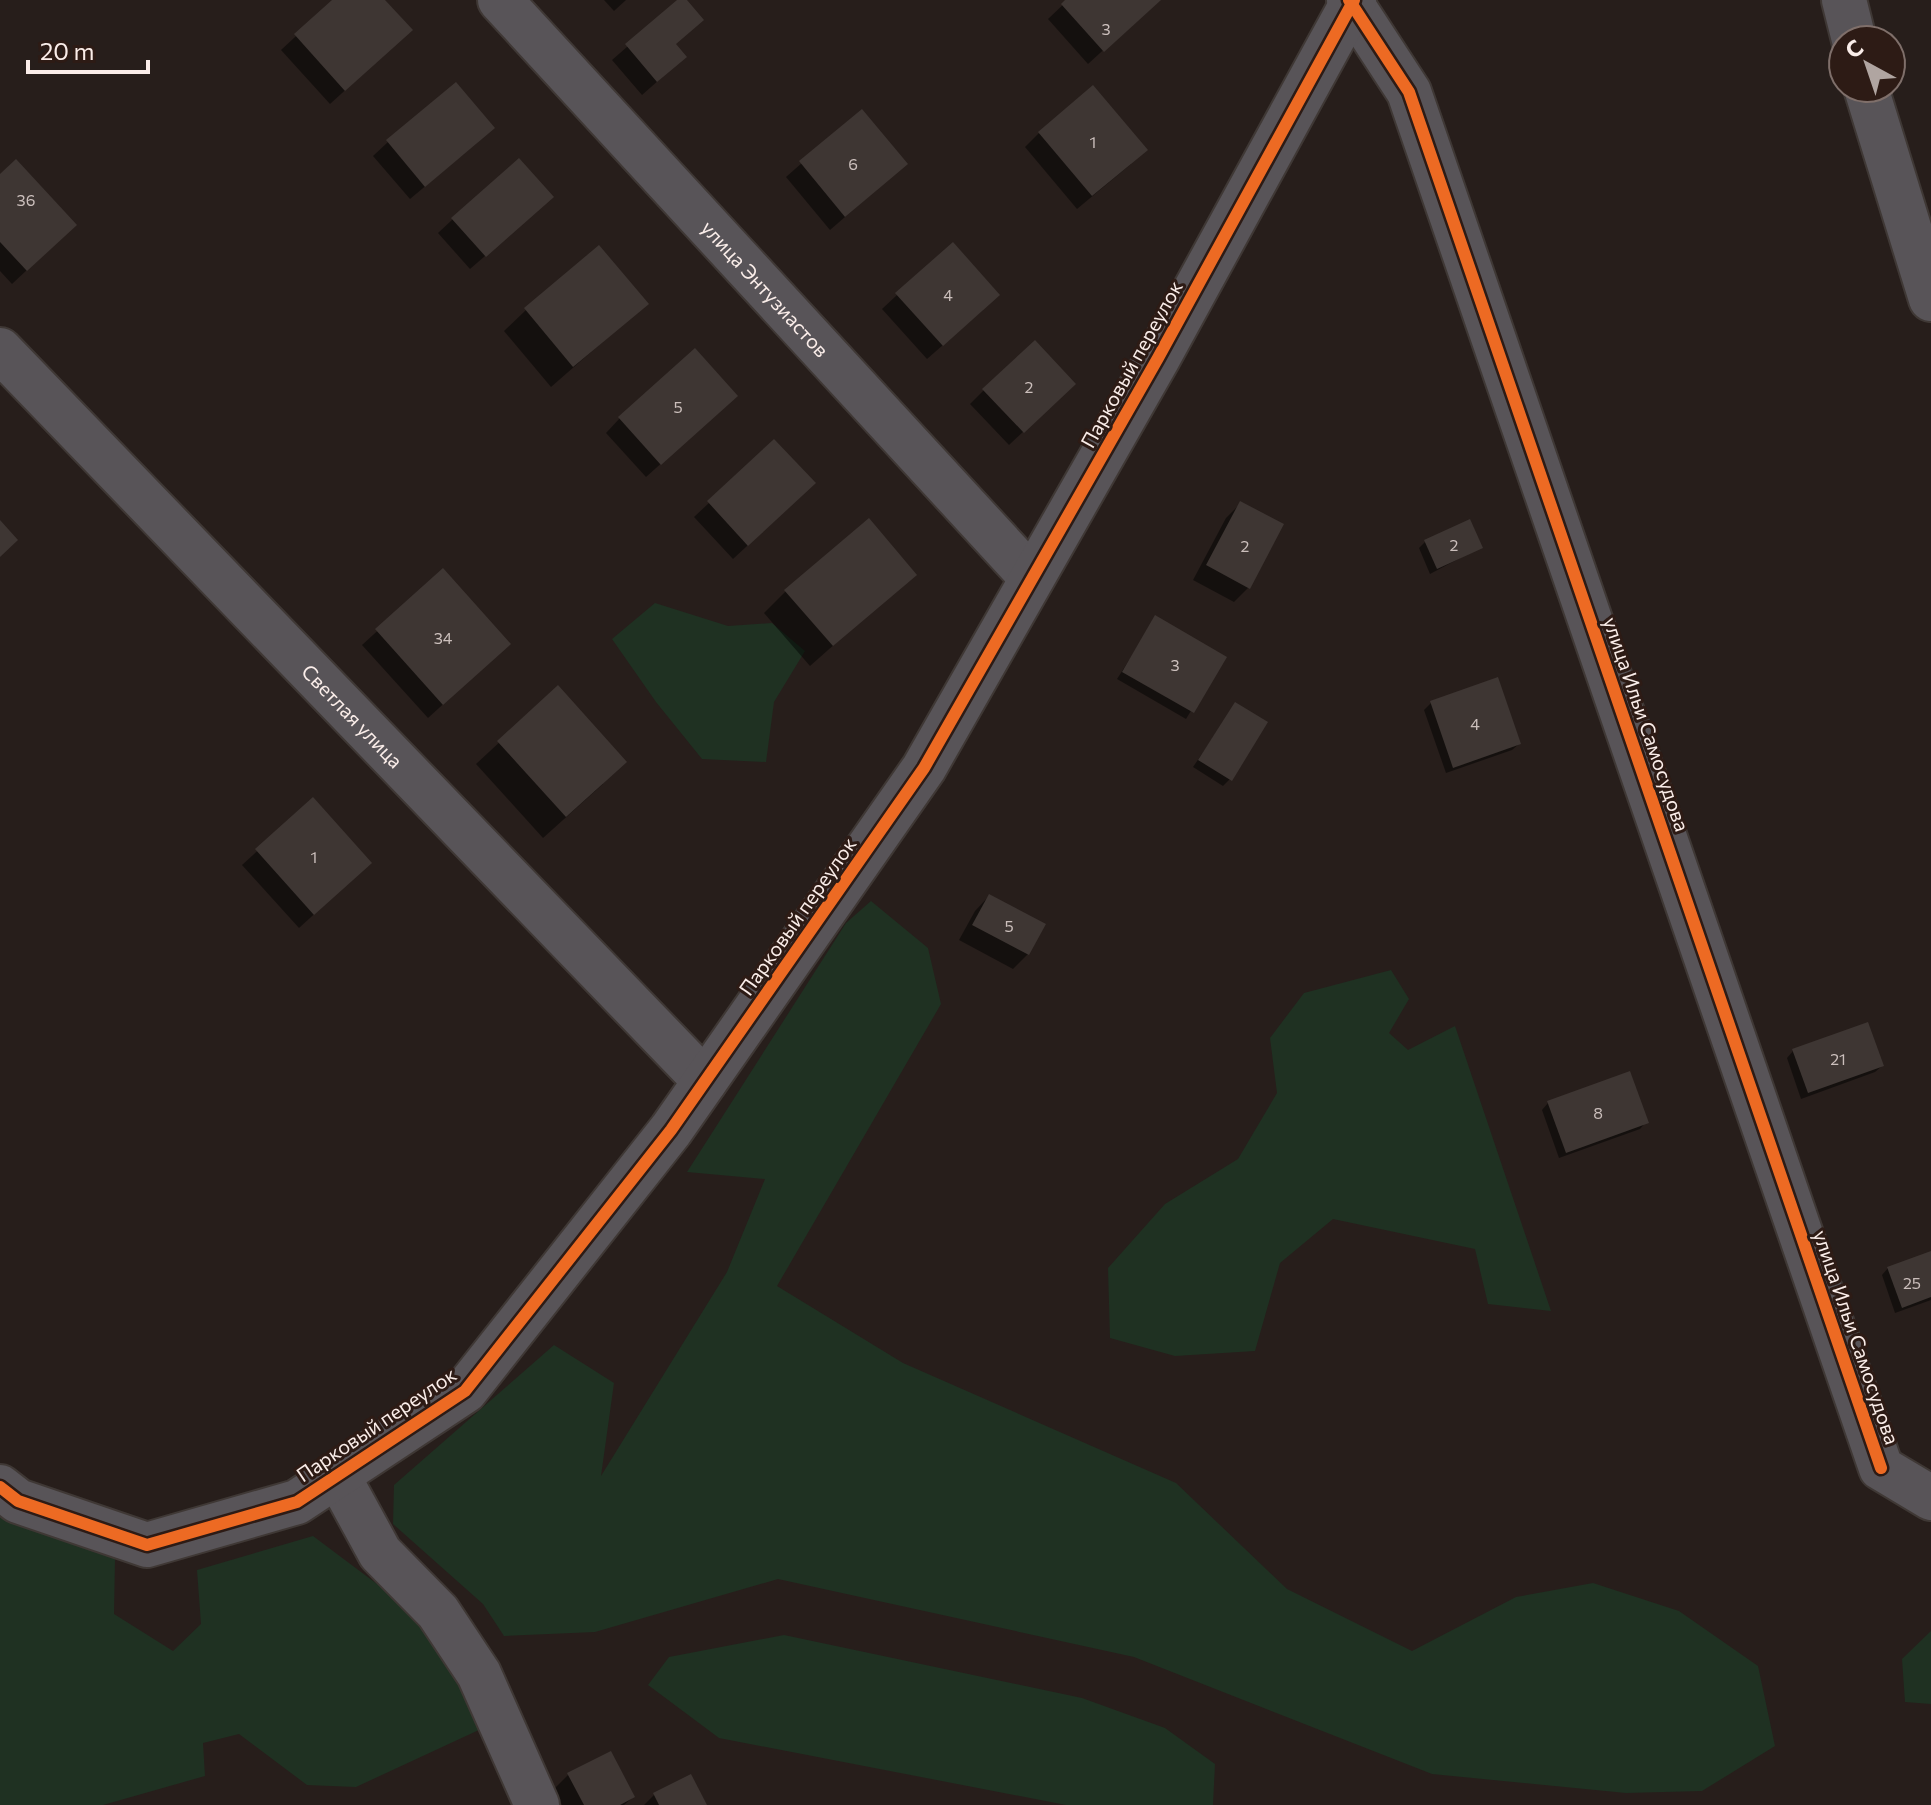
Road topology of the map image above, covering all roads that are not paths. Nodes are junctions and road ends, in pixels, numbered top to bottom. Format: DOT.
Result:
graph roads {
  1 [pos="500,0"];
  2 [pos="1844,0"];
  3 [pos="1352,1"];
  4 [pos="1850,24"];
  5 [pos="1871,104"];
  6 [pos="1931,299"];
  7 [pos="0,350"];
  8 [pos="1032,578"];
  9 [pos="705,1081"];
  10 [pos="338,1476"];
  11 [pos="9,1494"];
  12 [pos="1931,1498"];
  13 [pos="537,1805"];
  1 -- 8 [label="street, улица Энтузиастов"];
  2 -- 4 [label="street"];
  3 -- 8 [label="street, Парковый переулок"];
  3 -- 12 [label="street, улица Ильи Самосудова"];
  5 -- 6 [label="street"];
  7 -- 9 [label="street, Светлая улица"];
  8 -- 9 [label="street, Парковый переулок"];
  9 -- 10 [label="street, Парковый переулок"];
  10 -- 11 [label="street, Парковый переулок"];
  10 -- 13 [label="street"];
}
